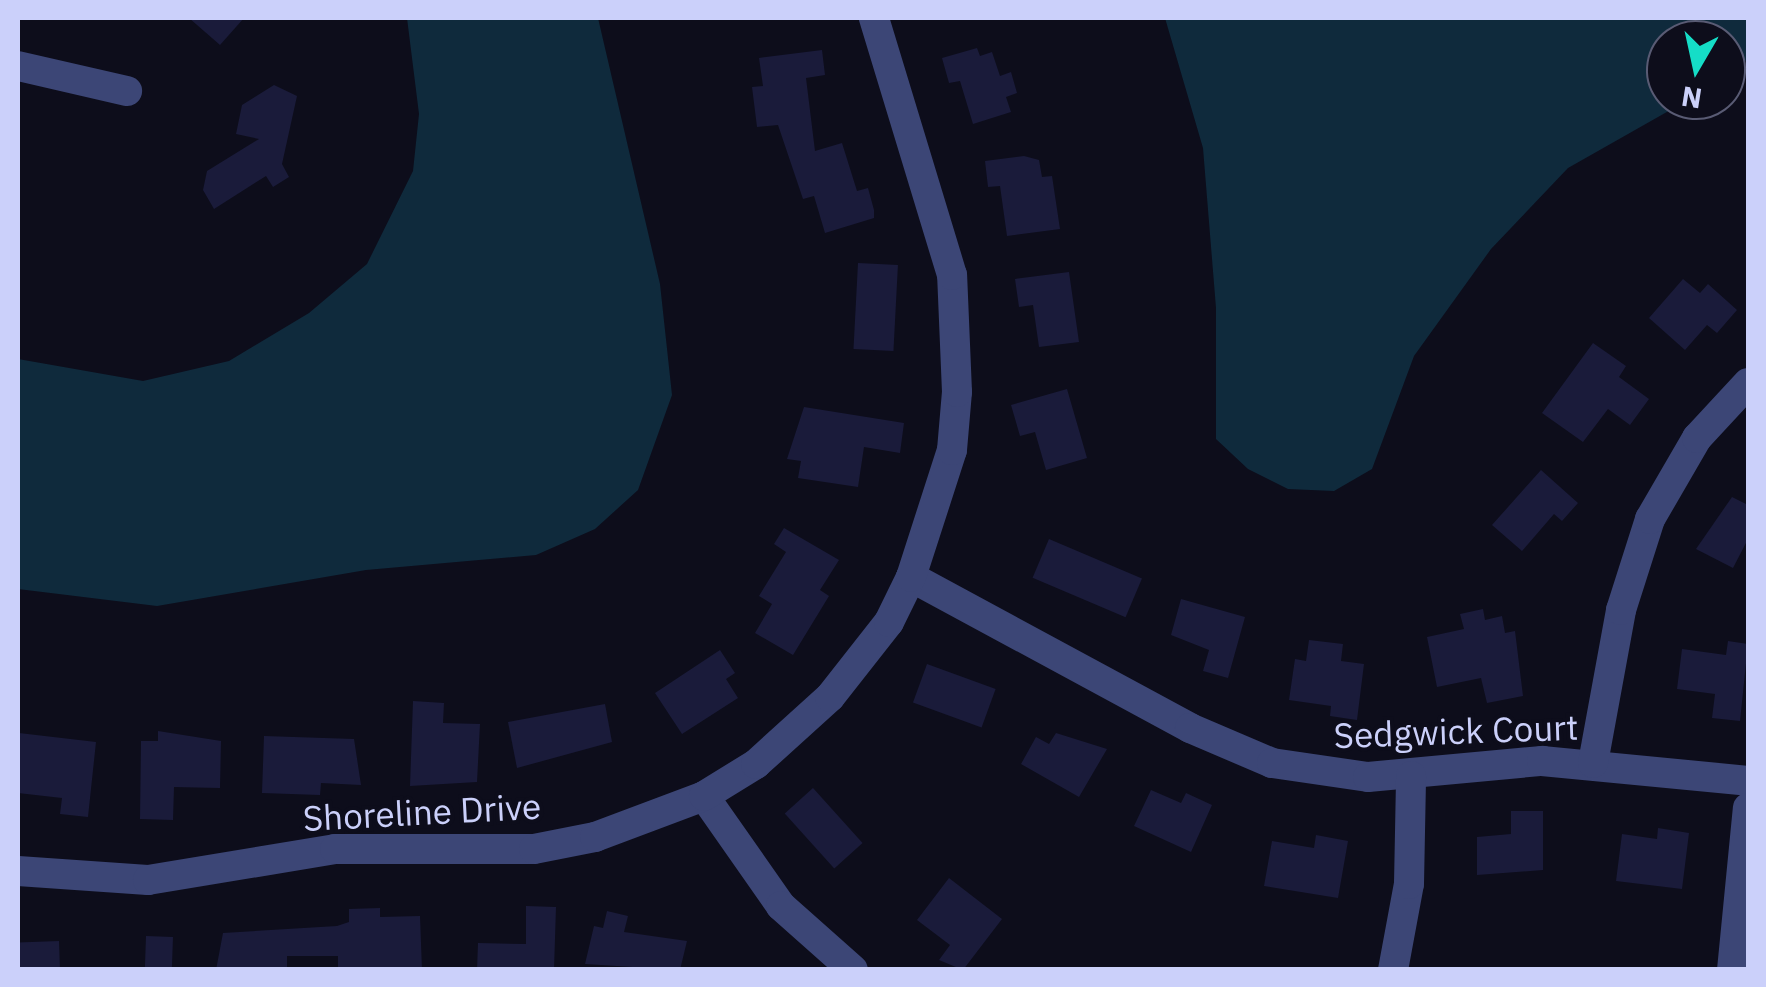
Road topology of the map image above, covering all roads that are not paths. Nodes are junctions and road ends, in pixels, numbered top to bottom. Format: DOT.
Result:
graph roads {
  1 [pos="874,18"];
  2 [pos="18,66"];
  3 [pos="127,92"];
  4 [pos="1748,382"];
  5 [pos="912,577"];
  6 [pos="1593,764"];
  7 [pos="1411,776"];
  8 [pos="1748,782"];
  9 [pos="704,796"];
  10 [pos="1748,808"];
  11 [pos="18,871"];
  12 [pos="853,970"];
  13 [pos="1392,970"];
  14 [pos="1732,970"];
  1 -- 5 [label="street, Shoreline Drive"];
  2 -- 3 [label="street"];
  4 -- 6 [label="street"];
  5 -- 7 [label="street, Sedgwick Court"];
  5 -- 9 [label="street, Shoreline Drive"];
  6 -- 7 [label="street, Sedgwick Court"];
  6 -- 8 [label="street, Sedgwick Court"];
  7 -- 13 [label="street"];
  9 -- 11 [label="street, Shoreline Drive"];
  9 -- 12 [label="street"];
  10 -- 14 [label="street"];
}
